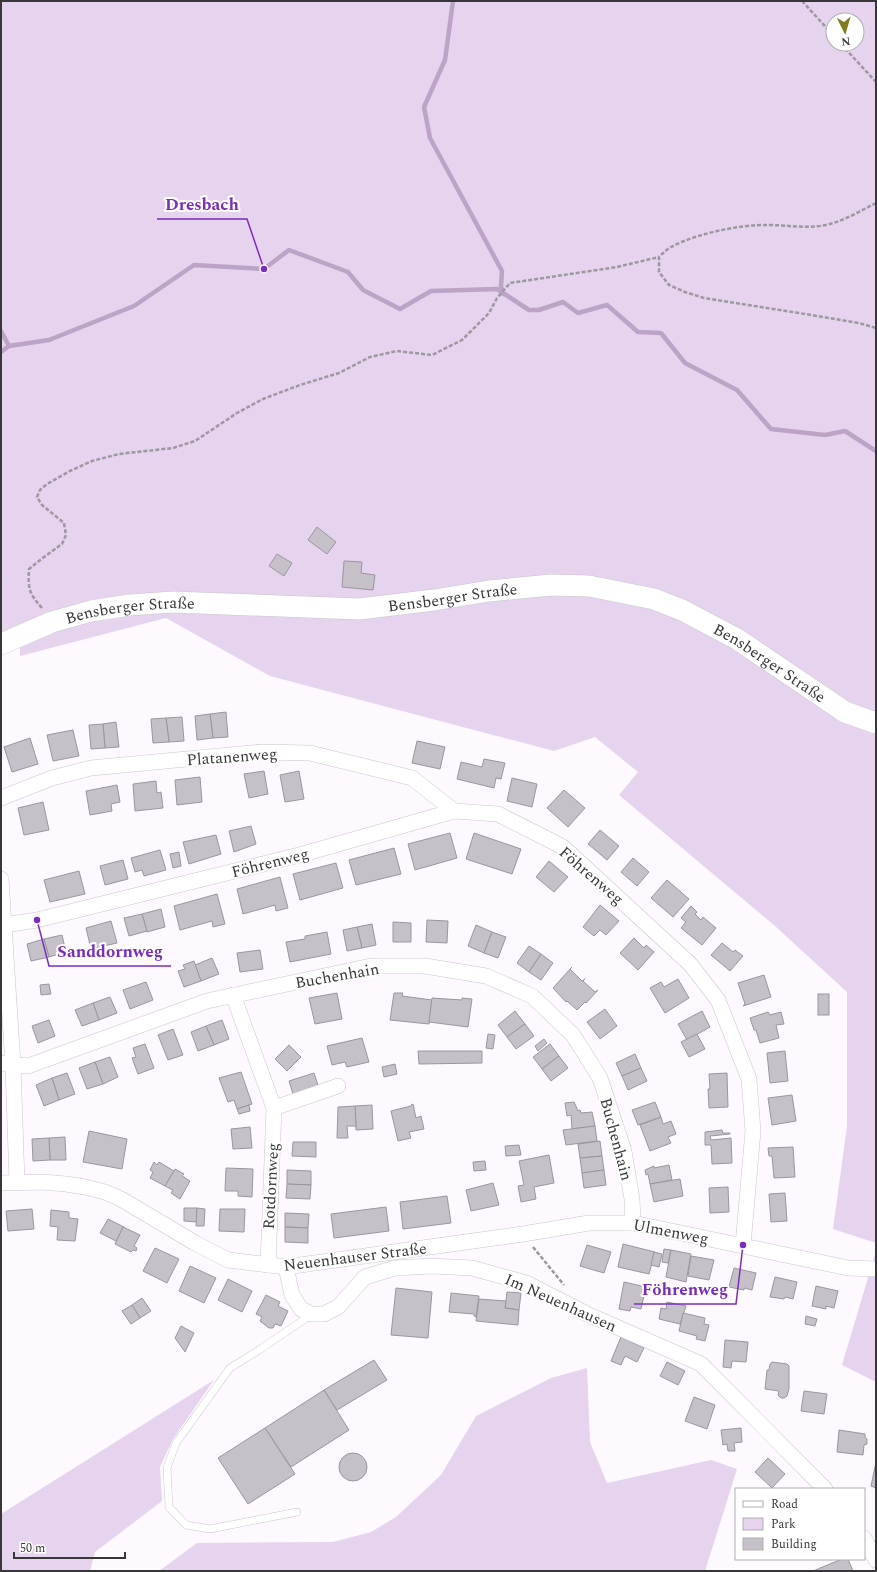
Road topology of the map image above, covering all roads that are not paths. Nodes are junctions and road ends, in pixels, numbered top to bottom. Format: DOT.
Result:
graph roads {
  1 [pos="1,644"];
  2 [pos="876,723"];
  3 [pos="1,798"];
  4 [pos="454,811"];
  5 [pos="1,879"];
  6 [pos="4,925"];
  7 [pos="233,995"];
  8 [pos="6,1025"];
  9 [pos="7,1064"];
  10 [pos="338,1086"];
  11 [pos="274,1108"];
  12 [pos="17,1182"];
  13 [pos="1,1183"];
  14 [pos="633,1223"];
  15 [pos="465,1242"];
  16 [pos="744,1245"];
  17 [pos="268,1265"];
  18 [pos="286,1267"];
  19 [pos="876,1270"];
  20 [pos="311,1314"];
  21 [pos="824,1488"];
  22 [pos="297,1512"];
  23 [pos="865,1540"];
  24 [pos="876,1560"];
  1 -- 2 [label="main road, Bensberger Straße"];
  3 -- 4 [label="street, Platanenweg"];
  4 -- 6 [label="street, Föhrenweg"];
  4 -- 16 [label="street, Föhrenweg"];
  5 -- 6 [label="street"];
  6 -- 8 [label="street"];
  7 -- 9 [label="street, Buchenhain"];
  7 -- 11 [label="street, Rotdornweg"];
  7 -- 14 [label="street, Buchenhain"];
  8 -- 9 [label="street"];
  9 -- 12 [label="street"];
  10 -- 11 [label="street"];
  11 -- 17 [label="street, Rotdornweg"];
  12 -- 13 [label="street, Neuenhauser Straße"];
  12 -- 17 [label="street, Neuenhauser Straße"];
  14 -- 15 [label="street, Ulmenweg"];
  14 -- 16 [label="street, Ulmenweg"];
  15 -- 18 [label="street, Neuenhauser Straße"];
  16 -- 19 [label="street, Ulmenweg"];
  17 -- 18 [label="street, Neuenhauser Straße"];
  18 -- 20 [label="street"];
  20 -- 21 [label="street, Im Neuenhausen"];
  20 -- 22 [label="lane"];
  23 -- 24 [label="street"];
}
